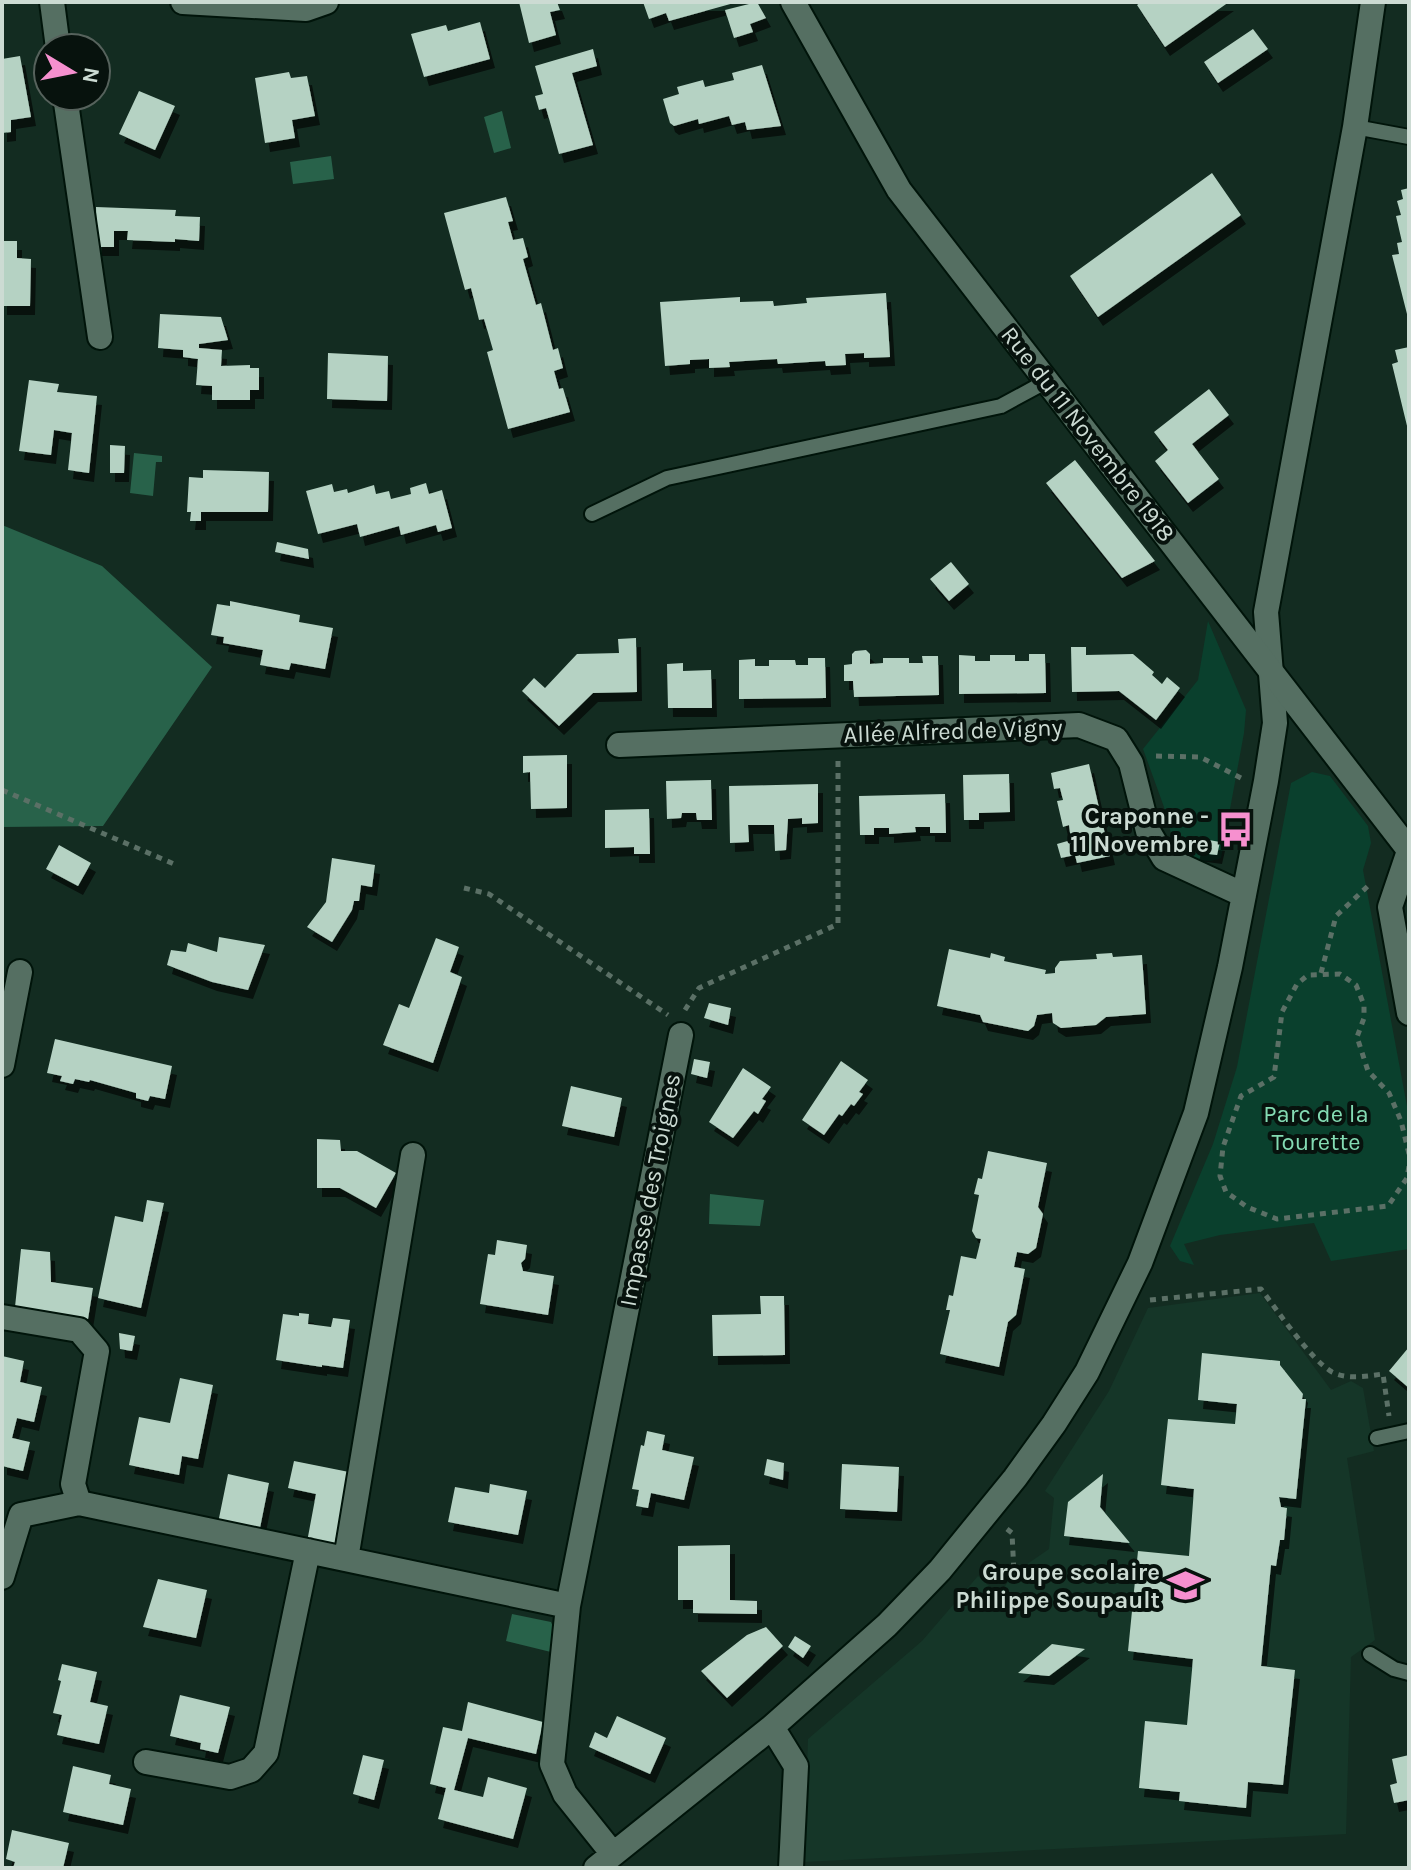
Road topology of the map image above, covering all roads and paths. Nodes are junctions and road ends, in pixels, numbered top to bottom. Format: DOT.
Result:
graph roads {
  1 [pos="52,2"];
  2 [pos="183,2"];
  3 [pos="326,2"];
  4 [pos="793,2"];
  5 [pos="1373,2"];
  6 [pos="56,32"];
  7 [pos="67,112"];
  8 [pos="1355,127"];
  9 [pos="1409,137"];
  10 [pos="100,337"];
  11 [pos="1047,381"];
  12 [pos="592,514"];
  13 [pos="1273,673"];
  14 [pos="838,736"];
  15 [pos="619,745"];
  16 [pos="1131,763"];
  17 [pos="1266,781"];
  18 [pos="2,790"];
  19 [pos="1409,851"];
  20 [pos="174,864"];
  21 [pos="464,888"];
  22 [pos="1396,890"];
  23 [pos="1244,895"];
  24 [pos="20,972"];
  25 [pos="1321,973"];
  26 [pos="1409,1013"];
  27 [pos="678,1030"];
  28 [pos="2,1065"];
  29 [pos="1409,1154"];
  30 [pos="413,1155"];
  31 [pos="1409,1166"];
  32 [pos="1126,1294"];
  33 [pos="2,1317"];
  34 [pos="1409,1431"];
  35 [pos="1392,1435"];
  36 [pos="1377,1438"];
  37 [pos="79,1503"];
  38 [pos="308,1551"];
  39 [pos="346,1559"];
  40 [pos="2,1577"];
  41 [pos="568,1606"];
  42 [pos="1370,1654"];
  43 [pos="1409,1673"];
  44 [pos="772,1727"];
  45 [pos="146,1762"];
  46 [pos="605,1861"];
  47 [pos="791,1868"];
  1 -- 6 [label="street"];
  2 -- 3 [label="street"];
  4 -- 11 [label="street, Rue du 11 Novembre 1918"];
  5 -- 8 [label="street"];
  7 -- 10 [label="street"];
  8 -- 9 [label="lane"];
  8 -- 13 [label="street"];
  11 -- 12 [label="lane"];
  11 -- 13 [label="street, Rue du 11 Novembre 1918"];
  13 -- 17 [label="street"];
  13 -- 19 [label="street, Rue du 11 Novembre 1918"];
  14 -- 15 [label="street, Allée Alfred de Vigny"];
  14 -- 16 [label="street, Allée Alfred de Vigny"];
  14 -- 27 [label="path"];
  16 -- 17 [label="path"];
  16 -- 23 [label="street, Allée Alfred de Vigny"];
  17 -- 23 [label="street"];
  18 -- 20 [label="path"];
  19 -- 22 [label="street"];
  21 -- 27 [label="path"];
  22 -- 25 [label="path"];
  22 -- 26 [label="street"];
  23 -- 32 [label="street"];
  24 -- 28 [label="street"];
  25 -- 29 [label="path"];
  25 -- 31 [label="path"];
  27 -- 41 [label="street, Impasse des Troignes"];
  30 -- 39 [label="street"];
  32 -- 35 [label="path"];
  32 -- 44 [label="street"];
  33 -- 37 [label="street"];
  34 -- 35 [label="lane"];
  35 -- 36 [label="lane"];
  37 -- 38 [label="street"];
  37 -- 40 [label="street"];
  38 -- 39 [label="street"];
  38 -- 45 [label="street"];
  39 -- 41 [label="street"];
  41 -- 46 [label="street, Impasse des Troignes"];
  42 -- 43 [label="lane"];
  44 -- 46 [label="street"];
  44 -- 47 [label="street"];
}
